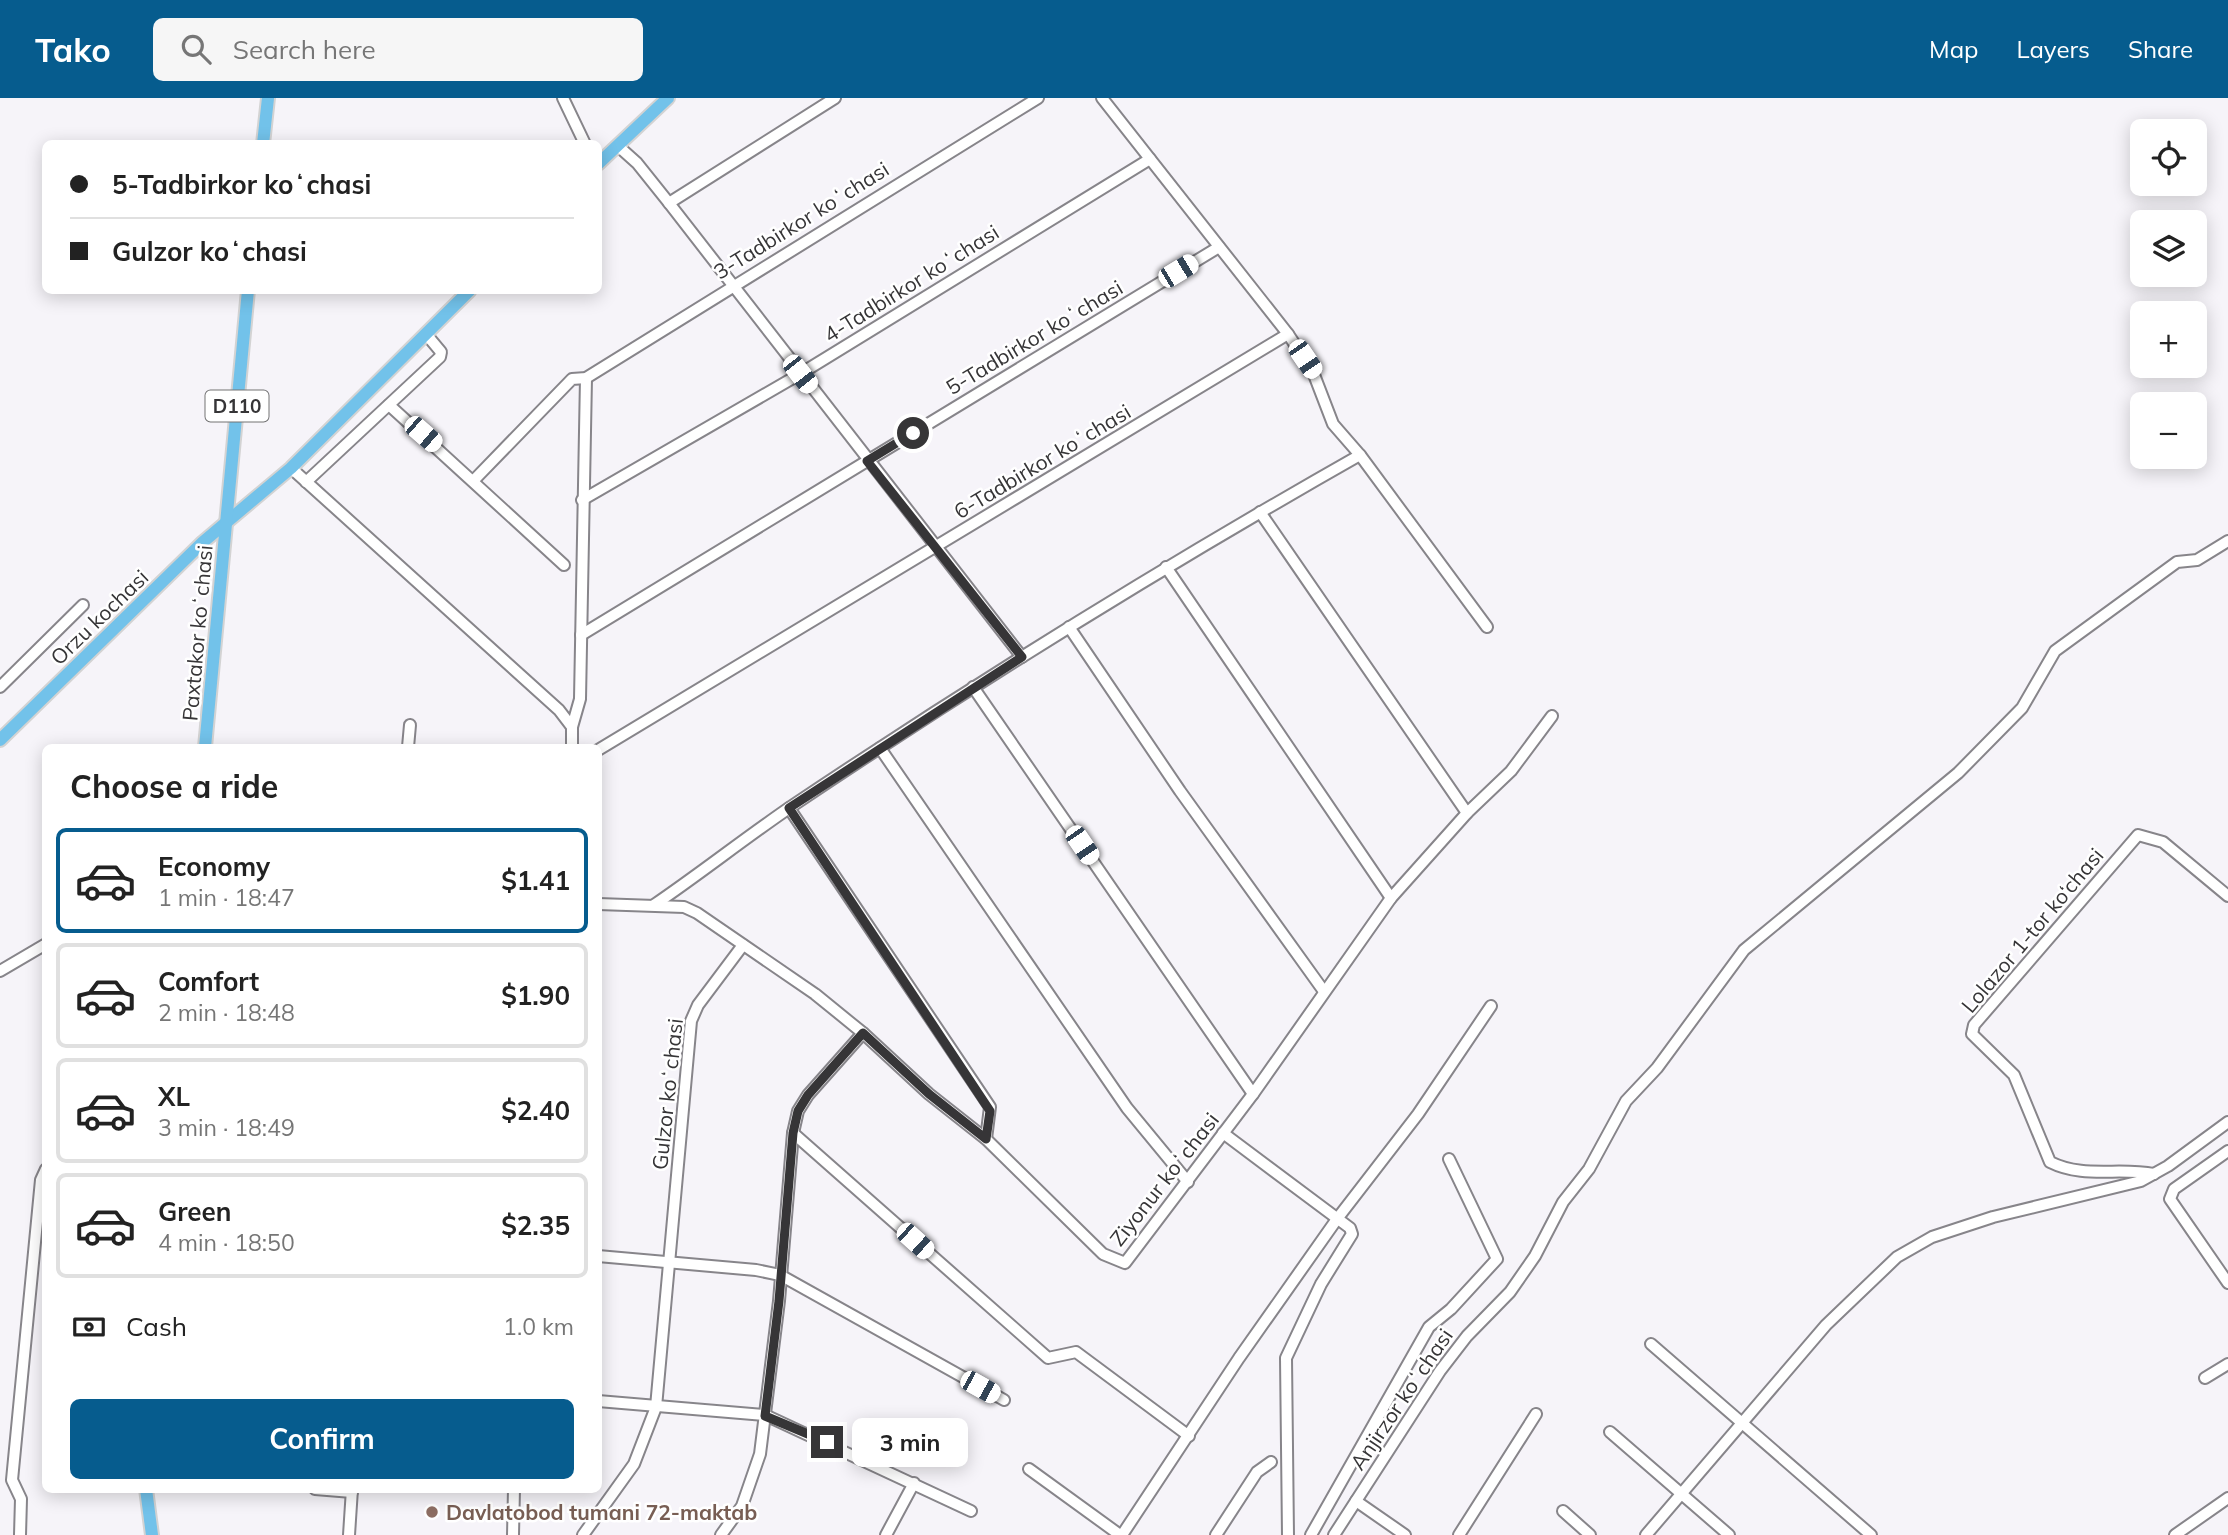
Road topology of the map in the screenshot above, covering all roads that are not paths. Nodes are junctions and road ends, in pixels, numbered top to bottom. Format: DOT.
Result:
graph roads {
  1 [pos="268,98"];
  2 [pos="563,98"];
  3 [pos="668,98"];
  4 [pos="835,98"];
  5 [pos="1038,98"];
  6 [pos="1102,98"];
  7 [pos="263,140"];
  8 [pos="583,140"];
  9 [pos="618,146"];
  10 [pos="1150,159"];
  11 [pos="602,160"];
  12 [pos="669,203"];
  13 [pos="1219,247"];
  14 [pos="732,285"];
  15 [pos="248,294"];
  16 [pos="467,294"];
  17 [pos="1288,334"];
  18 [pos="434,343"];
  19 [pos="800,374"];
  20 [pos="586,378"];
  21 [pos="389,404"];
  22 [pos="1360,455"];
  23 [pos="867,461"];
  24 [pos="291,468"];
  25 [pos="475,479"];
  26 [pos="306,482"];
  27 [pos="582,500"];
  28 [pos="1260,512"];
  29 [pos="227,522"];
  30 [pos="2228,541"];
  31 [pos="937,548"];
  32 [pos="565,565"];
  33 [pos="1166,567"];
  34 [pos="83,605"];
  35 [pos="1069,627"];
  36 [pos="1487,627"];
  37 [pos="581,635"];
  38 [pos="1022,657"];
  39 [pos="0,687"];
  40 [pos="973,687"];
  41 [pos="1552,716"];
  42 [pos="410,725"];
  43 [pos="572,727"];
  44 [pos="0,740"];
  45 [pos="205,744"];
  46 [pos="408,744"];
  47 [pos="572,744"];
  48 [pos="602,748"];
  49 [pos="880,748"];
  50 [pos="789,808"];
  51 [pos="1467,813"];
  52 [pos="2228,896"];
  53 [pos="1391,898"];
  54 [pos="602,904"];
  55 [pos="654,905"];
  56 [pos="743,945"];
  57 [pos="42,946"];
  58 [pos="0,971"];
  59 [pos="1323,990"];
  60 [pos="1491,1006"];
  61 [pos="863,1033"];
  62 [pos="1253,1094"];
  63 [pos="2228,1122"];
  64 [pos="793,1133"];
  65 [pos="1223,1133"];
  66 [pos="986,1139"];
  67 [pos="2228,1151"];
  68 [pos="1449,1159"];
  69 [pos="2155,1174"];
  70 [pos="42,1178"];
  71 [pos="1188,1182"];
  72 [pos="1337,1219"];
  73 [pos="602,1256"];
  74 [pos="671,1262"];
  75 [pos="780,1275"];
  76 [pos="2228,1283"];
  77 [pos="1651,1344"];
  78 [pos="2228,1364"];
  79 [pos="2205,1378"];
  80 [pos="1004,1400"];
  81 [pos="602,1401"];
  82 [pos="656,1406"];
  83 [pos="1536,1414"];
  84 [pos="765,1416"];
  85 [pos="1740,1424"];
  86 [pos="1610,1432"];
  87 [pos="1189,1436"];
  88 [pos="1271,1462"];
  89 [pos="1029,1469"];
  90 [pos="914,1483"];
  91 [pos="147,1493"];
  92 [pos="352,1493"];
  93 [pos="514,1493"];
  94 [pos="1680,1493"];
  95 [pos="2228,1498"];
  96 [pos="1356,1500"];
  97 [pos="971,1511"];
  98 [pos="1563,1511"];
  99 [pos="20,1535"];
  100 [pos="152,1535"];
  101 [pos="349,1535"];
  102 [pos="513,1535"];
  103 [pos="583,1535"];
  104 [pos="721,1535"];
  105 [pos="886,1535"];
  106 [pos="1121,1535"];
  107 [pos="1216,1535"];
  108 [pos="1288,1535"];
  109 [pos="1311,1535"];
  110 [pos="1334,1535"];
  111 [pos="1405,1535"];
  112 [pos="1459,1535"];
  113 [pos="1590,1535"];
  114 [pos="1646,1535"];
  115 [pos="1729,1535"];
  116 [pos="1871,1535"];
  117 [pos="2175,1535"];
  1 -- 7 [label="main road"];
  2 -- 8 [label="street"];
  3 -- 9 [label="main road"];
  4 -- 12 [label="street"];
  5 -- 14 [label="street, 3-Tadbirkor koʻchasi"];
  6 -- 10 [label="street"];
  9 -- 11 [label="main road"];
  9 -- 12 [label="street"];
  10 -- 13 [label="street"];
  10 -- 19 [label="street, 4-Tadbirkor koʻchasi"];
  12 -- 14 [label="street"];
  13 -- 17 [label="street"];
  13 -- 23 [label="street, 5-Tadbirkor koʻchasi"];
  14 -- 19 [label="street"];
  14 -- 20 [label="street, 3-Tadbirkor koʻchasi"];
  15 -- 29 [label="main road, D110"];
  16 -- 18 [label="main road, Orzu kochasi"];
  17 -- 22 [label="street"];
  17 -- 31 [label="street, 6-Tadbirkor koʻchasi"];
  18 -- 21 [label="street"];
  18 -- 24 [label="main road, Orzu kochasi"];
  19 -- 23 [label="street"];
  19 -- 27 [label="street, 4-Tadbirkor koʻchasi"];
  20 -- 25 [label="street, 3-Tadbirkor koʻchasi"];
  20 -- 27 [label="street"];
  21 -- 25 [label="street"];
  21 -- 26 [label="street"];
  22 -- 28 [label="street"];
  22 -- 36 [label="street"];
  23 -- 31 [label="street"];
  23 -- 37 [label="street, 5-Tadbirkor koʻchasi"];
  24 -- 26 [label="street"];
  24 -- 29 [label="main road, Orzu kochasi"];
  25 -- 32 [label="street"];
  26 -- 43 [label="street"];
  27 -- 37 [label="street"];
  28 -- 33 [label="street"];
  28 -- 51 [label="street"];
  29 -- 44 [label="main road, Orzu kochasi"];
  29 -- 45 [label="main road, Paxtakor koʻchasi / D110"];
  30 -- 96 [label="street, Anjirzor koʻchasi"];
  31 -- 38 [label="street"];
  31 -- 48 [label="street, 6-Tadbirkor koʻchasi"];
  33 -- 35 [label="street"];
  33 -- 53 [label="street"];
  34 -- 39 [label="street"];
  35 -- 38 [label="street"];
  35 -- 59 [label="street"];
  37 -- 43 [label="street"];
  38 -- 40 [label="street"];
  40 -- 49 [label="street"];
  40 -- 62 [label="street"];
  41 -- 51 [label="street, Ziyonur koʻchasi"];
  42 -- 46 [label="street"];
  43 -- 47 [label="street"];
  49 -- 50 [label="street"];
  49 -- 71 [label="street"];
  50 -- 55 [label="street"];
  50 -- 66 [label="street"];
  51 -- 53 [label="street, Ziyonur koʻchasi"];
  52 -- 69 [label="street, Lolazor 1-tor ko‘chasi"];
  53 -- 59 [label="street, Ziyonur koʻchasi"];
  54 -- 55 [label="street, Ziyonur koʻchasi"];
  55 -- 56 [label="street, Ziyonur koʻchasi"];
  56 -- 61 [label="street, Ziyonur koʻchasi"];
  56 -- 74 [label="street, Gulzor koʻchasi"];
  57 -- 58 [label="street"];
  59 -- 62 [label="street, Ziyonur koʻchasi"];
  60 -- 72 [label="street"];
  61 -- 64 [label="street"];
  61 -- 66 [label="street, Ziyonur koʻchasi"];
  62 -- 65 [label="street, Ziyonur koʻchasi"];
  63 -- 69 [label="street"];
  64 -- 75 [label="street"];
  64 -- 87 [label="street"];
  65 -- 71 [label="street, Ziyonur koʻchasi"];
  65 -- 72 [label="street"];
  66 -- 71 [label="street, Ziyonur koʻchasi"];
  67 -- 76 [label="street"];
  68 -- 109 [label="street"];
  69 -- 85 [label="street"];
  70 -- 99 [label="street"];
  72 -- 87 [label="street"];
  72 -- 108 [label="street"];
  73 -- 74 [label="street"];
  74 -- 75 [label="street"];
  74 -- 82 [label="street, Gulzor koʻchasi"];
  75 -- 80 [label="street"];
  75 -- 84 [label="street"];
  77 -- 85 [label="street"];
  78 -- 79 [label="street"];
  81 -- 82 [label="street"];
  82 -- 84 [label="street"];
  82 -- 103 [label="street, Gulzor koʻchasi"];
  83 -- 112 [label="street"];
  84 -- 90 [label="street"];
  84 -- 104 [label="street"];
  85 -- 94 [label="street"];
  85 -- 116 [label="street"];
  86 -- 94 [label="street"];
  87 -- 106 [label="street"];
  88 -- 107 [label="street"];
  89 -- 106 [label="street"];
  90 -- 97 [label="street"];
  90 -- 105 [label="street"];
  91 -- 100 [label="main road"];
  92 -- 101 [label="street"];
  93 -- 102 [label="street"];
  94 -- 114 [label="street"];
  94 -- 115 [label="street"];
  95 -- 117 [label="street"];
  96 -- 110 [label="street, Anjirzor koʻchasi"];
  96 -- 111 [label="street"];
  98 -- 113 [label="street"];
}
